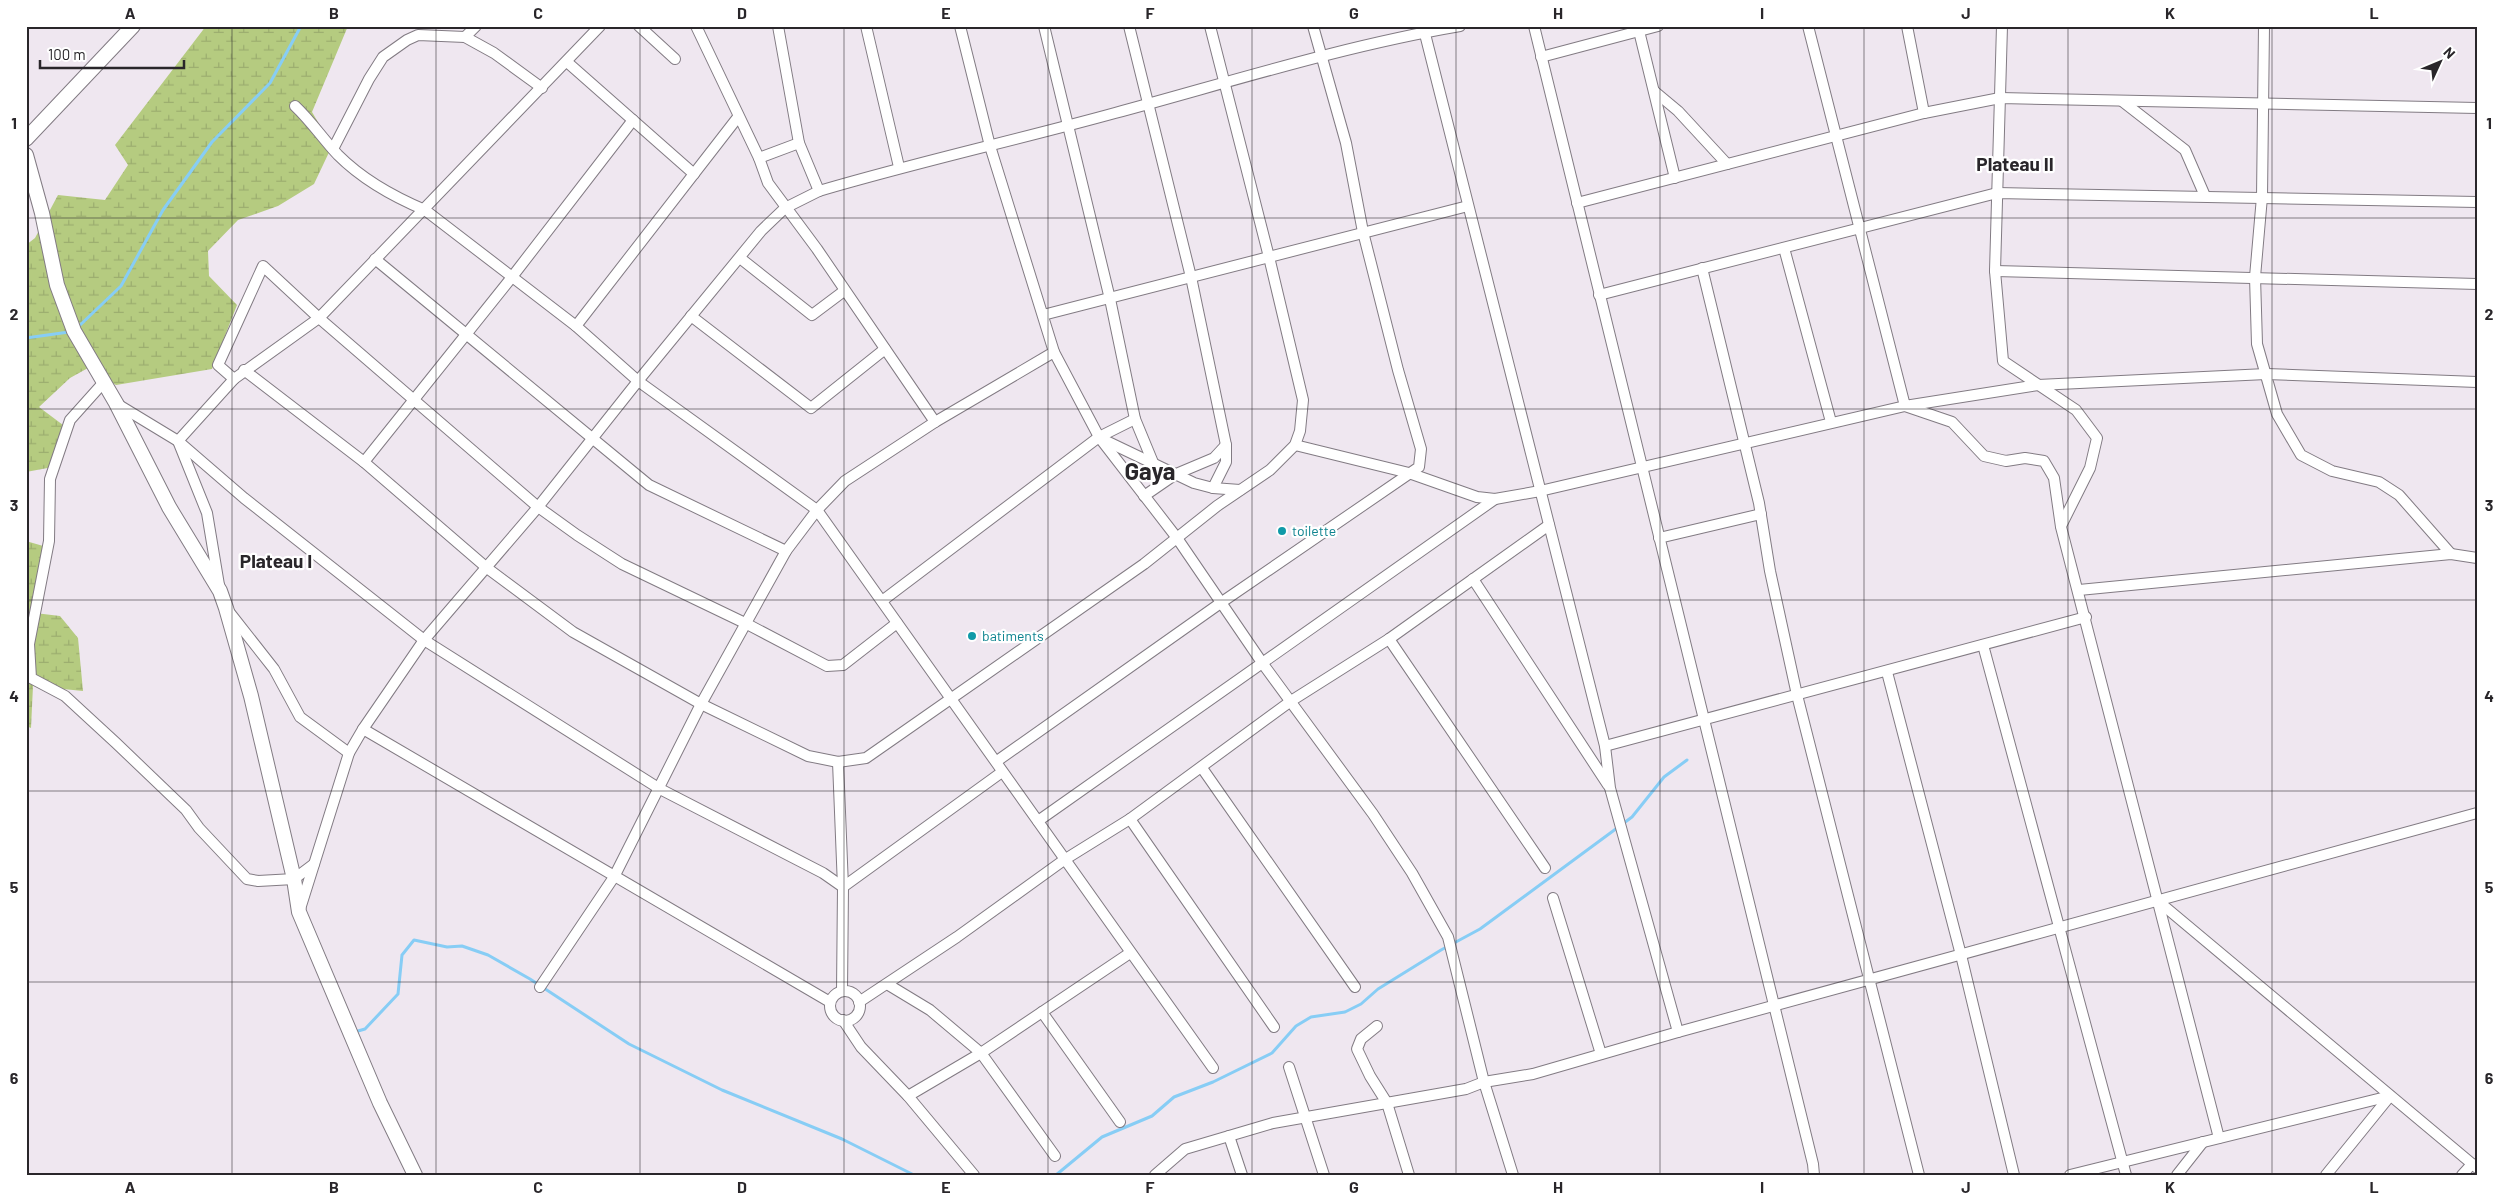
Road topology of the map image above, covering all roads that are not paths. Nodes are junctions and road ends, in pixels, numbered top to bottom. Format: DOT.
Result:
graph roads {
  1 [pos="133,26"];
  2 [pos="476,26"];
  3 [pos="600,26"];
  4 [pos="640,26"];
  5 [pos="696,26"];
  6 [pos="778,26"];
  7 [pos="866,26"];
  8 [pos="960,26"];
  9 [pos="1044,26"];
  10 [pos="1129,26"];
  11 [pos="1210,26"];
  12 [pos="1313,26"];
  13 [pos="1460,26"];
  14 [pos="1534,26"];
  15 [pos="1658,26"];
  16 [pos="1808,26"];
  17 [pos="1907,26"];
  18 [pos="2002,26"];
  19 [pos="2264,26"];
  20 [pos="1423,29"];
  21 [pos="420,31"];
  22 [pos="1639,31"];
  23 [pos="465,37"];
  24 [pos="1320,56"];
  25 [pos="1541,57"];
  26 [pos="675,59"];
  27 [pos="567,62"];
  28 [pos="1224,84"];
  29 [pos="542,88"];
  30 [pos="1654,91"];
  31 [pos="2000,98"];
  32 [pos="2122,101"];
  33 [pos="1148,104"];
  34 [pos="2264,104"];
  35 [pos="295,106"];
  36 [pos="2477,108"];
  37 [pos="1924,113"];
  38 [pos="738,117"];
  39 [pos="633,120"];
  40 [pos="1069,126"];
  41 [pos="1836,136"];
  42 [pos="26,140"];
  43 [pos="799,143"];
  44 [pos="990,146"];
  45 [pos="333,148"];
  46 [pos="26,155"];
  47 [pos="759,158"];
  48 [pos="1727,164"];
  49 [pos="899,167"];
  50 [pos="694,174"];
  51 [pos="1676,178"];
  52 [pos="819,191"];
  53 [pos="1997,193"];
  54 [pos="2206,196"];
  55 [pos="2262,197"];
  56 [pos="2477,202"];
  57 [pos="1577,203"];
  58 [pos="1468,206"];
  59 [pos="785,208"];
  60 [pos="425,210"];
  61 [pos="1860,228"];
  62 [pos="1363,232"];
  63 [pos="1784,248"];
  64 [pos="1269,257"];
  65 [pos="740,258"];
  66 [pos="375,259"];
  67 [pos="1702,268"];
  68 [pos="1995,271"];
  69 [pos="512,277"];
  70 [pos="1191,277"];
  71 [pos="2255,277"];
  72 [pos="2477,284"];
  73 [pos="844,290"];
  74 [pos="1600,294"];
  75 [pos="1110,299"];
  76 [pos="1043,315"];
  77 [pos="691,316"];
  78 [pos="319,318"];
  79 [pos="576,326"];
  80 [pos="466,333"];
  81 [pos="885,348"];
  82 [pos="1054,352"];
  83 [pos="244,370"];
  84 [pos="2266,374"];
  85 [pos="234,379"];
  86 [pos="638,380"];
  87 [pos="104,382"];
  88 [pos="2477,382"];
  89 [pos="2038,384"];
  90 [pos="414,400"];
  91 [pos="116,403"];
  92 [pos="1905,406"];
  93 [pos="1135,419"];
  94 [pos="935,422"];
  95 [pos="1831,422"];
  96 [pos="1099,437"];
  97 [pos="592,439"];
  98 [pos="178,440"];
  99 [pos="1744,443"];
  100 [pos="1226,445"];
  101 [pos="1294,445"];
  102 [pos="364,462"];
  103 [pos="1154,465"];
  104 [pos="1642,467"];
  105 [pos="1176,474"];
  106 [pos="1409,474"];
  107 [pos="1213,488"];
  108 [pos="1240,490"];
  109 [pos="1540,491"];
  110 [pos="1144,496"];
  111 [pos="1495,499"];
  112 [pos="538,507"];
  113 [pos="817,510"];
  114 [pos="1761,514"];
  115 [pos="1549,525"];
  116 [pos="2061,526"];
  117 [pos="1177,538"];
  118 [pos="1659,538"];
  119 [pos="786,551"];
  120 [pos="2451,554"];
  121 [pos="2477,558"];
  122 [pos="487,568"];
  123 [pos="1473,579"];
  124 [pos="2079,590"];
  125 [pos="220,591"];
  126 [pos="882,602"];
  127 [pos="1222,602"];
  128 [pos="226,608"];
  129 [pos="2086,617"];
  130 [pos="897,623"];
  131 [pos="747,624"];
  132 [pos="1389,639"];
  133 [pos="424,640"];
  134 [pos="1983,645"];
  135 [pos="1262,664"];
  136 [pos="1887,672"];
  137 [pos="1797,695"];
  138 [pos="951,699"];
  139 [pos="1291,701"];
  140 [pos="701,704"];
  141 [pos="1704,720"];
  142 [pos="363,729"];
  143 [pos="1605,746"];
  144 [pos="349,753"];
  145 [pos="838,762"];
  146 [pos="997,762"];
  147 [pos="1202,768"];
  148 [pos="1002,772"];
  149 [pos="1610,788"];
  150 [pos="660,789"];
  151 [pos="2477,813"];
  152 [pos="1130,819"];
  153 [pos="1038,821"];
  154 [pos="1064,860"];
  155 [pos="314,864"];
  156 [pos="1545,868"];
  157 [pos="614,877"];
  158 [pos="294,879"];
  159 [pos="844,887"];
  160 [pos="1553,898"];
  161 [pos="2158,901"];
  162 [pos="299,912"];
  163 [pos="2059,928"];
  164 [pos="1130,953"];
  165 [pos="1961,955"];
  166 [pos="1870,980"];
  167 [pos="887,984"];
  168 [pos="540,987"];
  169 [pos="1356,987"];
  170 [pos="842,991"];
  171 [pos="830,1002"];
  172 [pos="859,1002"];
  173 [pos="1774,1006"];
  174 [pos="1042,1012"];
  175 [pos="843,1020"];
  176 [pos="1377,1026"];
  177 [pos="1274,1027"];
  178 [pos="1678,1032"];
  179 [pos="981,1053"];
  180 [pos="1601,1054"];
  181 [pos="1289,1067"];
  182 [pos="1213,1068"];
  183 [pos="1484,1082"];
  184 [pos="908,1096"];
  185 [pos="2390,1096"];
  186 [pos="1387,1103"];
  187 [pos="1306,1117"];
  188 [pos="1120,1122"];
  189 [pos="1229,1136"];
  190 [pos="2219,1138"];
  191 [pos="2203,1142"];
  192 [pos="1055,1156"];
  193 [pos="2122,1162"];
  194 [pos="2474,1166"];
  195 [pos="414,1175"];
  196 [pos="974,1175"];
  197 [pos="1155,1175"];
  198 [pos="1242,1175"];
  199 [pos="1324,1175"];
  200 [pos="1409,1175"];
  201 [pos="1513,1175"];
  202 [pos="1814,1175"];
  203 [pos="1920,1175"];
  204 [pos="2014,1175"];
  205 [pos="2070,1175"];
  206 [pos="2126,1175"];
  207 [pos="2177,1175"];
  208 [pos="2326,1175"];
  209 [pos="2462,1175"];
  1 -- 42 [label="street"];
  2 -- 23 [label="street"];
  3 -- 27 [label="street"];
  4 -- 26 [label="street"];
  5 -- 38 [label="street"];
  6 -- 43 [label="street"];
  7 -- 49 [label="street"];
  8 -- 44 [label="street"];
  9 -- 40 [label="street"];
  10 -- 33 [label="street"];
  11 -- 28 [label="street"];
  12 -- 24 [label="street"];
  13 -- 20 [label="street"];
  14 -- 25 [label="street"];
  15 -- 22 [label="street"];
  16 -- 41 [label="street"];
  17 -- 37 [label="street"];
  18 -- 31 [label="street"];
  19 -- 34 [label="street"];
  20 -- 24 [label="street"];
  20 -- 58 [label="street"];
  21 -- 23 [label="street"];
  21 -- 45 [label="street"];
  22 -- 25 [label="street"];
  22 -- 30 [label="street"];
  23 -- 29 [label="street"];
  24 -- 28 [label="street"];
  24 -- 62 [label="street"];
  25 -- 57 [label="street"];
  27 -- 29 [label="street"];
  27 -- 39 [label="street"];
  28 -- 33 [label="street"];
  28 -- 64 [label="street"];
  29 -- 60 [label="street"];
  30 -- 48 [label="street"];
  30 -- 51 [label="street"];
  31 -- 32 [label="street"];
  31 -- 37 [label="street"];
  31 -- 53 [label="street"];
  32 -- 34 [label="street"];
  32 -- 54 [label="street"];
  33 -- 40 [label="street"];
  33 -- 70 [label="street"];
  34 -- 36 [label="street"];
  34 -- 55 [label="street"];
  35 -- 45 [label="street"];
  37 -- 41 [label="street"];
  38 -- 47 [label="street"];
  38 -- 50 [label="street"];
  39 -- 50 [label="street"];
  39 -- 69 [label="street"];
  40 -- 44 [label="street"];
  40 -- 75 [label="street"];
  41 -- 48 [label="street"];
  41 -- 61 [label="street"];
  43 -- 47 [label="street"];
  43 -- 52 [label="street"];
  44 -- 49 [label="street"];
  44 -- 76 [label="street"];
  45 -- 60 [label="street"];
  46 -- 87 [label="street"];
  47 -- 59 [label="street"];
  48 -- 51 [label="street"];
  49 -- 52 [label="street"];
  50 -- 79 [label="street"];
  51 -- 57 [label="street"];
  52 -- 59 [label="street"];
  53 -- 54 [label="street"];
  53 -- 61 [label="street"];
  53 -- 68 [label="street"];
  54 -- 55 [label="street"];
  55 -- 56 [label="street"];
  55 -- 71 [label="street"];
  57 -- 74 [label="street"];
  58 -- 62 [label="street"];
  58 -- 109 [label="street"];
  59 -- 65 [label="street"];
  59 -- 73 [label="street"];
  60 -- 66 [label="street"];
  60 -- 69 [label="street"];
  61 -- 63 [label="street"];
  61 -- 92 [label="street"];
  62 -- 64 [label="street"];
  62 -- 106 [label="street"];
  63 -- 67 [label="street"];
  63 -- 95 [label="street"];
  64 -- 70 [label="street"];
  64 -- 101 [label="street"];
  65 -- 73 [label="street"];
  65 -- 77 [label="street"];
  66 -- 78 [label="street"];
  66 -- 80 [label="street"];
  67 -- 74 [label="street"];
  67 -- 99 [label="street"];
  68 -- 71 [label="street"];
  68 -- 89 [label="street"];
  69 -- 79 [label="street"];
  69 -- 80 [label="street"];
  70 -- 75 [label="street"];
  70 -- 100 [label="street"];
  71 -- 72 [label="street"];
  71 -- 84 [label="street"];
  73 -- 81 [label="street"];
  74 -- 104 [label="street"];
  75 -- 76 [label="street"];
  75 -- 93 [label="street"];
  76 -- 82 [label="street"];
  77 -- 81 [label="street"];
  77 -- 86 [label="street"];
  78 -- 83 [label="street"];
  78 -- 85 [label="street"];
  78 -- 90 [label="street"];
  79 -- 86 [label="street"];
  80 -- 90 [label="street"];
  80 -- 97 [label="street"];
  81 -- 94 [label="street"];
  82 -- 94 [label="street"];
  82 -- 96 [label="street"];
  83 -- 85 [label="street"];
  83 -- 102 [label="street"];
  84 -- 88 [label="street"];
  84 -- 89 [label="street"];
  84 -- 120 [label="street"];
  85 -- 98 [label="street"];
  86 -- 97 [label="street"];
  86 -- 113 [label="street"];
  87 -- 91 [label="street"];
  87 -- 158 [label="street"];
  89 -- 92 [label="street"];
  89 -- 116 [label="street"];
  90 -- 102 [label="street"];
  90 -- 112 [label="street"];
  91 -- 98 [label="street"];
  91 -- 125 [label="street"];
  92 -- 95 [label="street"];
  92 -- 116 [label="street"];
  93 -- 96 [label="street"];
  93 -- 103 [label="street"];
  94 -- 113 [label="street"];
  95 -- 99 [label="street"];
  96 -- 103 [label="street"];
  96 -- 110 [label="street"];
  96 -- 126 [label="street"];
  97 -- 112 [label="street"];
  97 -- 119 [label="street"];
  98 -- 125 [label="street"];
  98 -- 133 [label="street"];
  99 -- 104 [label="street"];
  99 -- 114 [label="street"];
  100 -- 105 [label="street"];
  100 -- 107 [label="street"];
  101 -- 106 [label="street"];
  101 -- 108 [label="street"];
  102 -- 122 [label="street"];
  103 -- 105 [label="street"];
  104 -- 109 [label="street"];
  104 -- 118 [label="street"];
  105 -- 107 [label="street"];
  105 -- 110 [label="street"];
  106 -- 111 [label="street"];
  106 -- 127 [label="street"];
  107 -- 108 [label="street"];
  108 -- 117 [label="street"];
  109 -- 111 [label="street"];
  109 -- 115 [label="street"];
  110 -- 117 [label="street"];
  111 -- 135 [label="street"];
  112 -- 122 [label="street"];
  112 -- 131 [label="street"];
  113 -- 119 [label="street"];
  113 -- 126 [label="street"];
  114 -- 118 [label="street"];
  114 -- 137 [label="street"];
  115 -- 123 [label="street"];
  115 -- 143 [label="street"];
  116 -- 124 [label="street"];
  117 -- 127 [label="street"];
  117 -- 138 [label="street"];
  118 -- 141 [label="street"];
  119 -- 131 [label="street"];
  120 -- 121 [label="street"];
  120 -- 124 [label="street"];
  122 -- 133 [label="street"];
  122 -- 140 [label="street"];
  123 -- 132 [label="street"];
  123 -- 149 [label="street"];
  124 -- 129 [label="street"];
  125 -- 128 [label="street"];
  126 -- 130 [label="street"];
  127 -- 135 [label="street"];
  127 -- 146 [label="street"];
  128 -- 144 [label="street"];
  128 -- 158 [label="street"];
  129 -- 134 [label="street"];
  129 -- 161 [label="street"];
  130 -- 131 [label="street"];
  130 -- 138 [label="street"];
  131 -- 140 [label="street"];
  132 -- 139 [label="street"];
  132 -- 156 [label="street"];
  133 -- 142 [label="street"];
  133 -- 150 [label="street"];
  134 -- 136 [label="street"];
  134 -- 163 [label="street"];
  135 -- 139 [label="street"];
  135 -- 153 [label="street"];
  136 -- 137 [label="street"];
  136 -- 165 [label="street"];
  137 -- 141 [label="street"];
  137 -- 166 [label="street"];
  138 -- 145 [label="street"];
  138 -- 146 [label="street"];
  139 -- 147 [label="street"];
  139 -- 183 [label="street"];
  140 -- 145 [label="street"];
  140 -- 150 [label="street"];
  141 -- 143 [label="street"];
  141 -- 173 [label="street"];
  142 -- 144 [label="street"];
  142 -- 157 [label="street"];
  143 -- 149 [label="street"];
  144 -- 155 [label="street"];
  145 -- 159 [label="street"];
  146 -- 148 [label="street"];
  147 -- 152 [label="street"];
  147 -- 169 [label="street"];
  148 -- 153 [label="street"];
  148 -- 159 [label="street"];
  149 -- 178 [label="street"];
  150 -- 157 [label="street"];
  150 -- 159 [label="street"];
  151 -- 161 [label="street"];
  152 -- 154 [label="street"];
  152 -- 177 [label="street"];
  153 -- 154 [label="street"];
  154 -- 164 [label="street"];
  154 -- 167 [label="street"];
  155 -- 158 [label="street"];
  155 -- 162 [label="street"];
  157 -- 168 [label="street"];
  157 -- 171 [label="street"];
  158 -- 162 [label="street"];
  159 -- 170 [label="street"];
  160 -- 180 [label="street"];
  161 -- 163 [label="street"];
  161 -- 185 [label="street"];
  161 -- 190 [label="street"];
  162 -- 195 [label="street"];
  163 -- 165 [label="street"];
  163 -- 193 [label="street"];
  164 -- 174 [label="street"];
  164 -- 182 [label="street"];
  165 -- 166 [label="street"];
  165 -- 204 [label="street"];
  166 -- 173 [label="street"];
  166 -- 203 [label="street"];
  167 -- 172 [label="street"];
  167 -- 179 [label="street"];
  170 -- 171 [label="street"];
  170 -- 172 [label="street"];
  171 -- 175 [label="street"];
  172 -- 175 [label="street"];
  173 -- 178 [label="street"];
  173 -- 202 [label="street"];
  174 -- 179 [label="street"];
  174 -- 188 [label="street"];
  175 -- 184 [label="street"];
  176 -- 186 [label="street"];
  178 -- 180 [label="street"];
  179 -- 184 [label="street"];
  179 -- 192 [label="street"];
  180 -- 183 [label="street"];
  181 -- 187 [label="street"];
  183 -- 186 [label="street"];
  183 -- 201 [label="street"];
  184 -- 196 [label="street"];
  185 -- 190 [label="street"];
  185 -- 194 [label="street"];
  185 -- 208 [label="street"];
  186 -- 187 [label="street"];
  186 -- 200 [label="street"];
  187 -- 189 [label="street"];
  187 -- 199 [label="street"];
  189 -- 197 [label="street"];
  189 -- 198 [label="street"];
  190 -- 191 [label="street"];
  191 -- 193 [label="street"];
  191 -- 207 [label="street"];
  193 -- 205 [label="street"];
  193 -- 206 [label="street"];
  194 -- 209 [label="street"];
}
